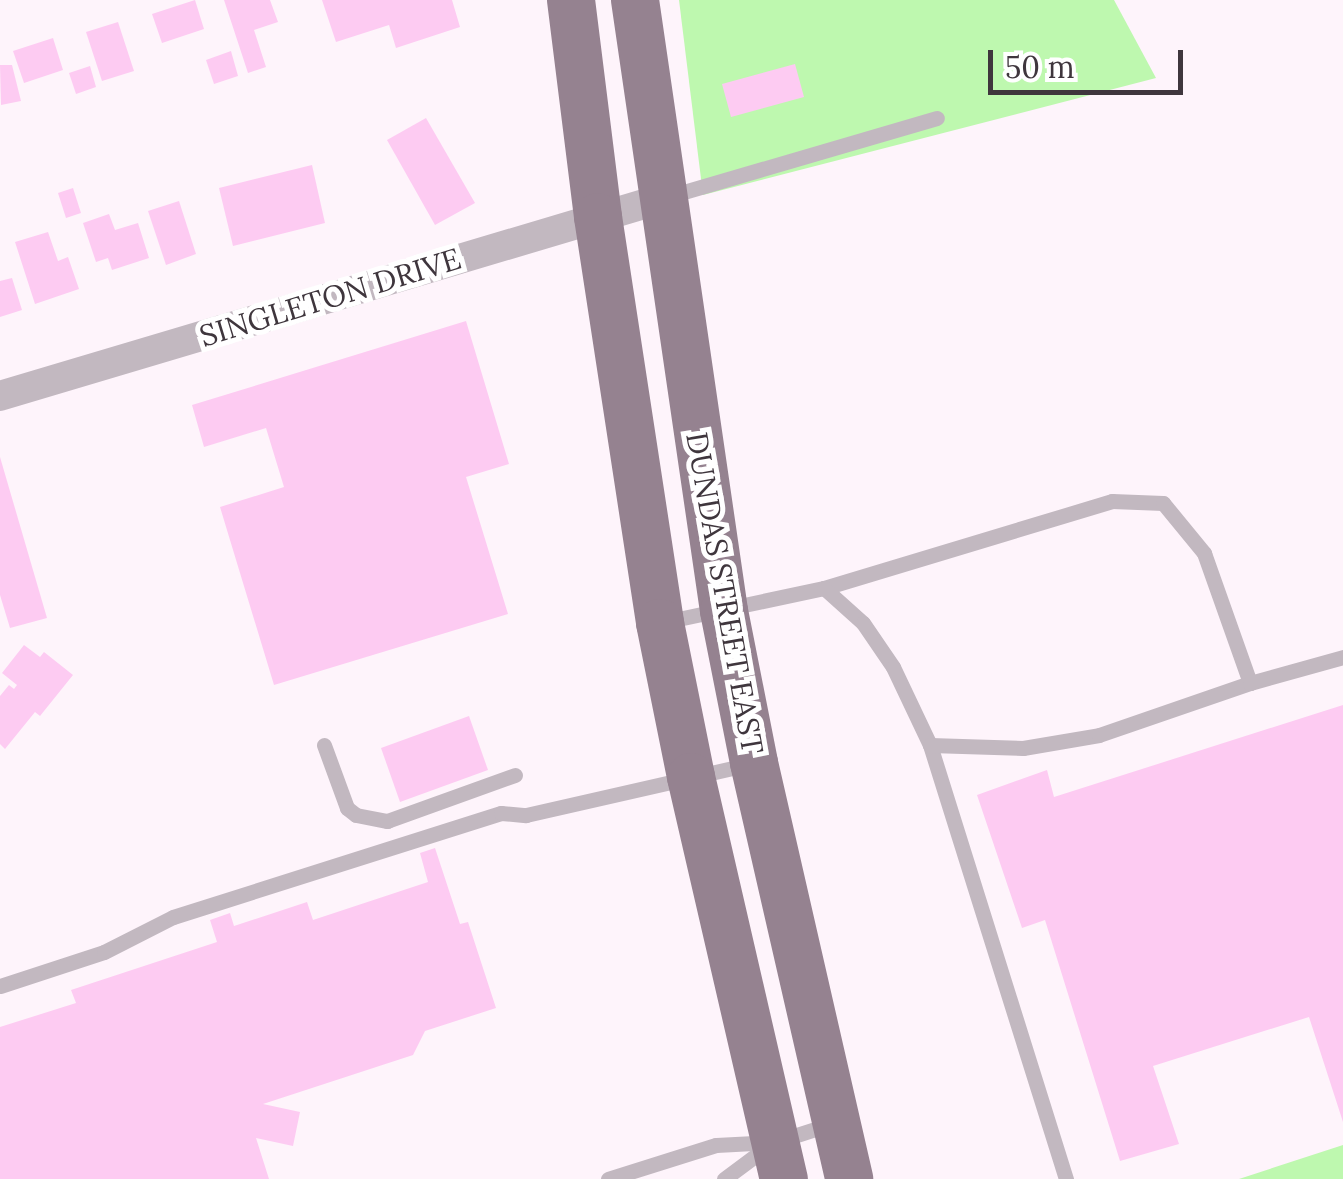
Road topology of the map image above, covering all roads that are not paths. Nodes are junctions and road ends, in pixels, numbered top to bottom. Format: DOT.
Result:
graph roads {
  1 [pos="571,0"];
  2 [pos="635,0"];
  3 [pos="937,118"];
  4 [pos="661,200"];
  5 [pos="598,218"];
  6 [pos="0,396"];
  7 [pos="824,588"];
  8 [pos="724,611"];
  9 [pos="660,623"];
  10 [pos="1343,657"];
  11 [pos="1250,683"];
  12 [pos="930,745"];
  13 [pos="324,746"];
  14 [pos="754,763"];
  15 [pos="515,775"];
  16 [pos="691,777"];
  17 [pos="0,986"];
  18 [pos="835,1123"];
  19 [pos="779,1160"];
  20 [pos="608,1179"];
  21 [pos="724,1179"];
  22 [pos="850,1179"];
  23 [pos="1066,1179"];
  1 -- 5 [label="main road"];
  2 -- 4 [label="main road, DUNDAS STREET EAST"];
  3 -- 4 [label="lane"];
  4 -- 5 [label="street, SINGLETON DRIVE"];
  4 -- 8 [label="main road, DUNDAS STREET EAST"];
  5 -- 6 [label="street, SINGLETON DRIVE"];
  5 -- 9 [label="main road"];
  7 -- 8 [label="lane"];
  7 -- 11 [label="lane"];
  7 -- 12 [label="lane"];
  8 -- 9 [label="lane"];
  8 -- 14 [label="main road, DUNDAS STREET EAST"];
  9 -- 16 [label="main road"];
  10 -- 11 [label="lane"];
  11 -- 12 [label="lane"];
  12 -- 23 [label="lane"];
  13 -- 15 [label="lane"];
  14 -- 16 [label="lane"];
  14 -- 18 [label="main road, DUNDAS STREET EAST"];
  16 -- 17 [label="lane"];
  16 -- 19 [label="main road"];
  18 -- 19 [label="lane"];
  18 -- 22 [label="main road, DUNDAS STREET EAST"];
  19 -- 20 [label="lane"];
  19 -- 21 [label="lane"];
}
